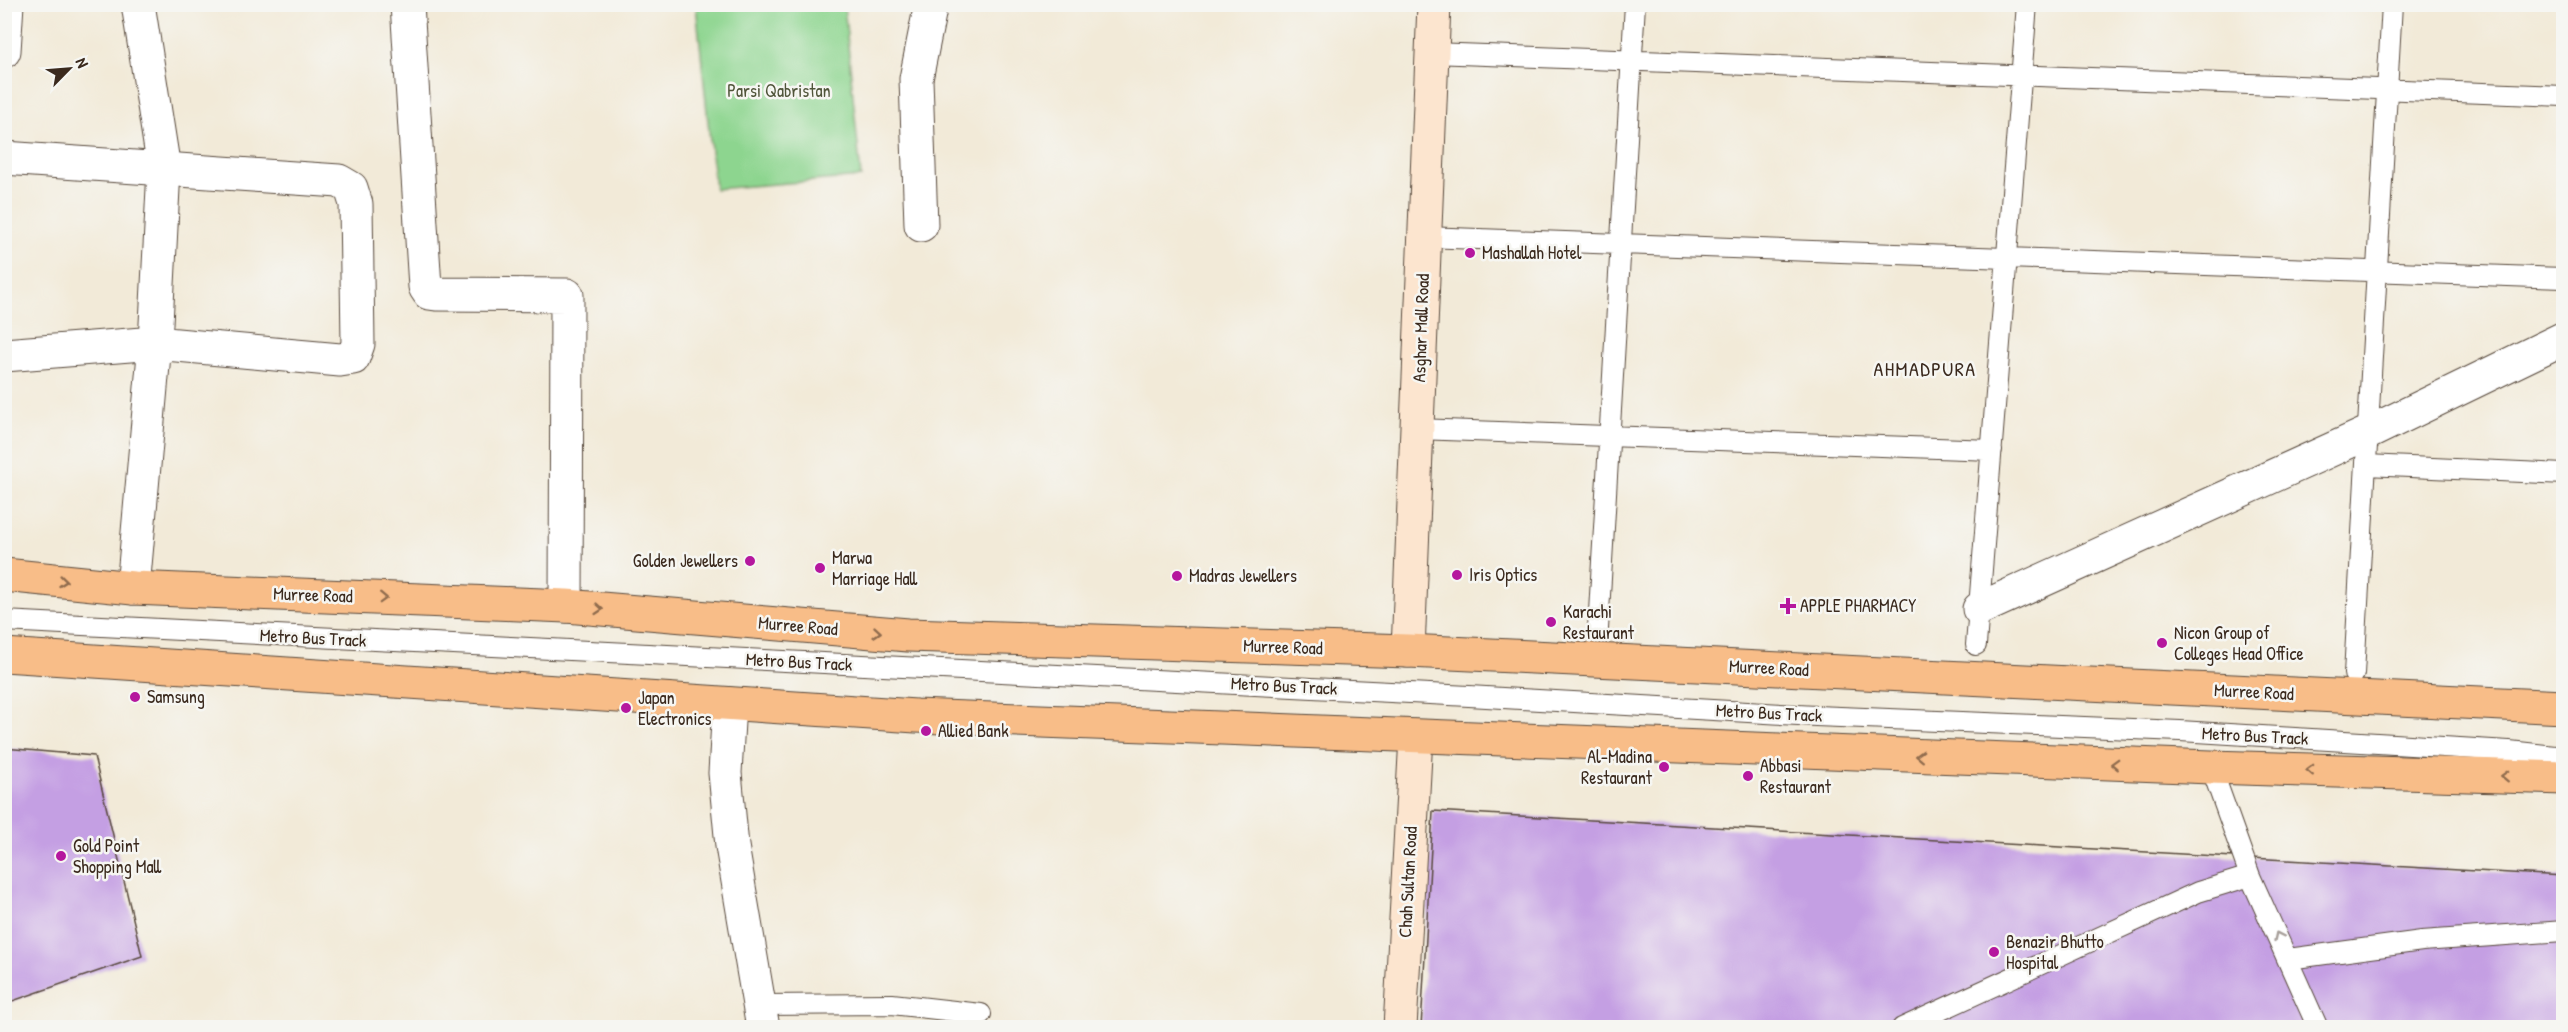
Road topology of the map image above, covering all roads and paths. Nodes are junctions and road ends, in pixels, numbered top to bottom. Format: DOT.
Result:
graph roads {
  1 [pos="7,4"];
  2 [pos="138,4"];
  3 [pos="407,4"];
  4 [pos="931,4"];
  5 [pos="1434,4"];
  6 [pos="1635,4"];
  7 [pos="2027,4"];
  8 [pos="2392,4"];
  9 [pos="4,51"];
  10 [pos="1432,53"];
  11 [pos="1632,61"];
  12 [pos="2021,76"];
  13 [pos="2388,90"];
  14 [pos="2564,96"];
  15 [pos="4,158"];
  16 [pos="164,169"];
  17 [pos="921,225"];
  18 [pos="1424,237"];
  19 [pos="1621,244"];
  20 [pos="2007,258"];
  21 [pos="2378,272"];
  22 [pos="2564,278"];
  23 [pos="2564,338"];
  24 [pos="155,343"];
  25 [pos="4,355"];
  26 [pos="1417,429"];
  27 [pos="1610,436"];
  28 [pos="2367,449"];
  29 [pos="1992,450"];
  30 [pos="2564,474"];
  31 [pos="4,575"];
  32 [pos="133,588"];
  33 [pos="566,606"];
  34 [pos="1979,609"];
  35 [pos="4,621"];
  36 [pos="1598,629"];
  37 [pos="1976,645"];
  38 [pos="1408,651"];
  39 [pos="4,655"];
  40 [pos="2354,674"];
  41 [pos="729,704"];
  42 [pos="2564,707"];
  43 [pos="1416,737"];
  44 [pos="2564,757"];
  45 [pos="2211,767"];
  46 [pos="2564,778"];
  47 [pos="2250,876"];
  48 [pos="2564,931"];
  49 [pos="2288,958"];
  50 [pos="981,1014"];
  51 [pos="762,1016"];
  52 [pos="1400,1028"];
  53 [pos="1902,1028"];
  54 [pos="2318,1028"];
  1 -- 9 [label="street"];
  2 -- 16 [label="street"];
  3 -- 33 [label="street"];
  4 -- 17 [label="street"];
  5 -- 10 [label="main road, Asghar Mall Road"];
  6 -- 11 [label="lane"];
  7 -- 12 [label="lane"];
  8 -- 13 [label="lane"];
  10 -- 11 [label="lane"];
  10 -- 18 [label="main road, Asghar Mall Road"];
  11 -- 12 [label="lane"];
  11 -- 19 [label="lane"];
  12 -- 13 [label="lane"];
  12 -- 20 [label="lane"];
  13 -- 14 [label="lane"];
  13 -- 21 [label="lane"];
  15 -- 16 [label="street"];
  16 -- 24 [label="street"];
  16 -- 24 [label="street"];
  18 -- 19 [label="lane"];
  18 -- 26 [label="main road, Asghar Mall Road"];
  19 -- 20 [label="lane"];
  19 -- 27 [label="lane"];
  20 -- 21 [label="lane"];
  20 -- 29 [label="lane"];
  21 -- 22 [label="lane"];
  21 -- 28 [label="lane"];
  23 -- 28 [label="street"];
  24 -- 25 [label="street"];
  24 -- 32 [label="street"];
  26 -- 27 [label="lane"];
  26 -- 38 [label="main road, Asghar Mall Road"];
  27 -- 29 [label="lane"];
  27 -- 36 [label="lane"];
  28 -- 30 [label="lane"];
  28 -- 34 [label="street"];
  28 -- 40 [label="lane"];
  29 -- 34 [label="lane"];
  31 -- 32 [label="main road, Murree Road, one-way"];
  32 -- 33 [label="main road, Murree Road, one-way"];
  33 -- 38 [label="main road, Murree Road, one-way"];
  34 -- 37 [label="lane"];
  35 -- 44 [label="lane, Metro Bus Track"];
  38 -- 42 [label="main road, Murree Road"];
  39 -- 41 [label="main road"];
  41 -- 43 [label="main road"];
  41 -- 51 [label="street"];
  45 -- 43 [label="main road, one-way"];
  43 -- 52 [label="main road, Chah Sultan Road"];
  46 -- 45 [label="main road, one-way"];
  45 -- 47 [label="lane"];
  49 -- 47 [label="lane, one-way"];
  47 -- 53 [label="lane"];
  48 -- 49 [label="lane"];
  49 -- 54 [label="lane"];
  50 -- 51 [label="lane"];
}
